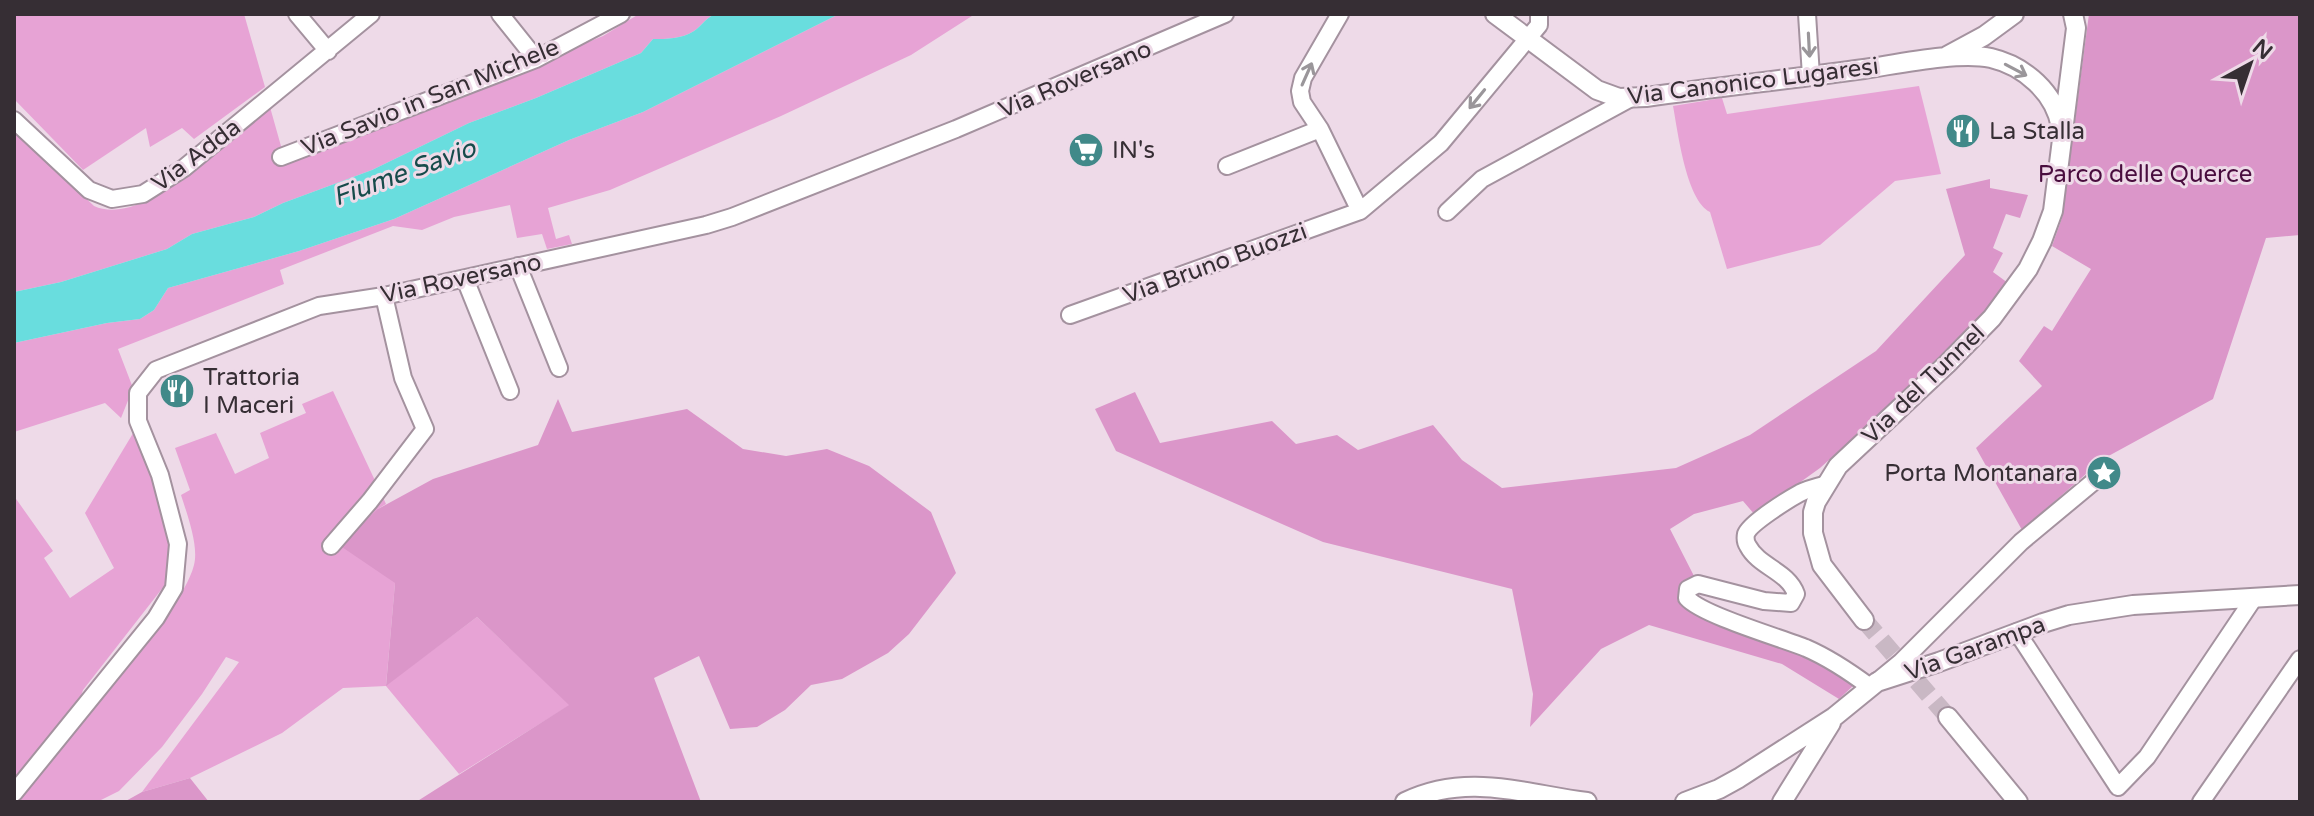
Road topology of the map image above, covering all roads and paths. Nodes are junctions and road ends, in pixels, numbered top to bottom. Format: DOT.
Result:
graph roads {
  1 [pos="297,14"];
  2 [pos="371,14"];
  3 [pos="500,14"];
  4 [pos="621,14"];
  5 [pos="1225,14"];
  6 [pos="1340,14"];
  7 [pos="1495,14"];
  8 [pos="1539,14"];
  9 [pos="1807,14"];
  10 [pos="2014,14"];
  11 [pos="2076,19"];
  12 [pos="1527,38"];
  13 [pos="328,51"];
  14 [pos="1940,58"];
  15 [pos="536,59"];
  16 [pos="1811,76"];
  17 [pos="1631,98"];
  18 [pos="14,120"];
  19 [pos="1320,129"];
  20 [pos="2063,137"];
  21 [pos="281,157"];
  22 [pos="1227,166"];
  23 [pos="1360,211"];
  24 [pos="1447,212"];
  25 [pos="518,266"];
  26 [pos="465,279"];
  27 [pos="384,296"];
  28 [pos="1070,315"];
  29 [pos="559,368"];
  30 [pos="510,391"];
  31 [pos="2104,473"];
  32 [pos="1824,485"];
  33 [pos="331,546"];
  34 [pos="2300,595"];
  35 [pos="2254,598"];
  36 [pos="1864,620"];
  37 [pos="2017,632"];
  38 [pos="2300,659"];
  39 [pos="1873,685"];
  40 [pos="1834,717"];
  41 [pos="1948,717"];
  42 [pos="14,793"];
  43 [pos="1405,802"];
  44 [pos="1587,802"];
  45 [pos="1685,802"];
  46 [pos="1782,802"];
  47 [pos="2018,802"];
  48 [pos="2201,802"];
  1 -- 13 [label="street"];
  2 -- 13 [label="street, Via Adda"];
  3 -- 15 [label="street"];
  4 -- 15 [label="street, Via Savio in San Michele"];
  5 -- 25 [label="street, Via Roversano"];
  19 -- 6 [label="street, one-way"];
  7 -- 12 [label="street, Via Canonico Lugaresi"];
  8 -- 12 [label="street"];
  9 -- 16 [label="street, one-way"];
  10 -- 14 [label="street"];
  11 -- 20 [label="street, Via del Tunnel"];
  12 -- 17 [label="street, Via Canonico Lugaresi"];
  12 -- 23 [label="street, one-way"];
  13 -- 18 [label="street, Via Adda"];
  14 -- 16 [label="street, Via Canonico Lugaresi"];
  14 -- 20 [label="street, Via del Tunnel, one-way"];
  15 -- 21 [label="street, Via Savio in San Michele"];
  16 -- 17 [label="street, Via Canonico Lugaresi"];
  17 -- 24 [label="street"];
  19 -- 22 [label="street"];
  19 -- 23 [label="street"];
  20 -- 32 [label="street, Via del Tunnel"];
  23 -- 28 [label="street, Via Bruno Buozzi"];
  25 -- 26 [label="street, Via Roversano"];
  25 -- 29 [label="street"];
  26 -- 27 [label="street, Via Roversano"];
  26 -- 30 [label="street"];
  27 -- 33 [label="street"];
  27 -- 42 [label="street, Via Roversano"];
  31 -- 39 [label="street"];
  32 -- 36 [label="street, Via del Tunnel"];
  32 -- 39 [label="street"];
  34 -- 35 [label="street, Via Garampa"];
  35 -- 37 [label="street, Via Garampa"];
  35 -- 37 [label="street"];
  37 -- 39 [label="street, Via Garampa"];
  38 -- 48 [label="street"];
  39 -- 40 [label="street, Via Garampa"];
  40 -- 45 [label="street, Via Garampa"];
  40 -- 46 [label="street"];
  41 -- 47 [label="street"];
  43 -- 44 [label="street"];
}
